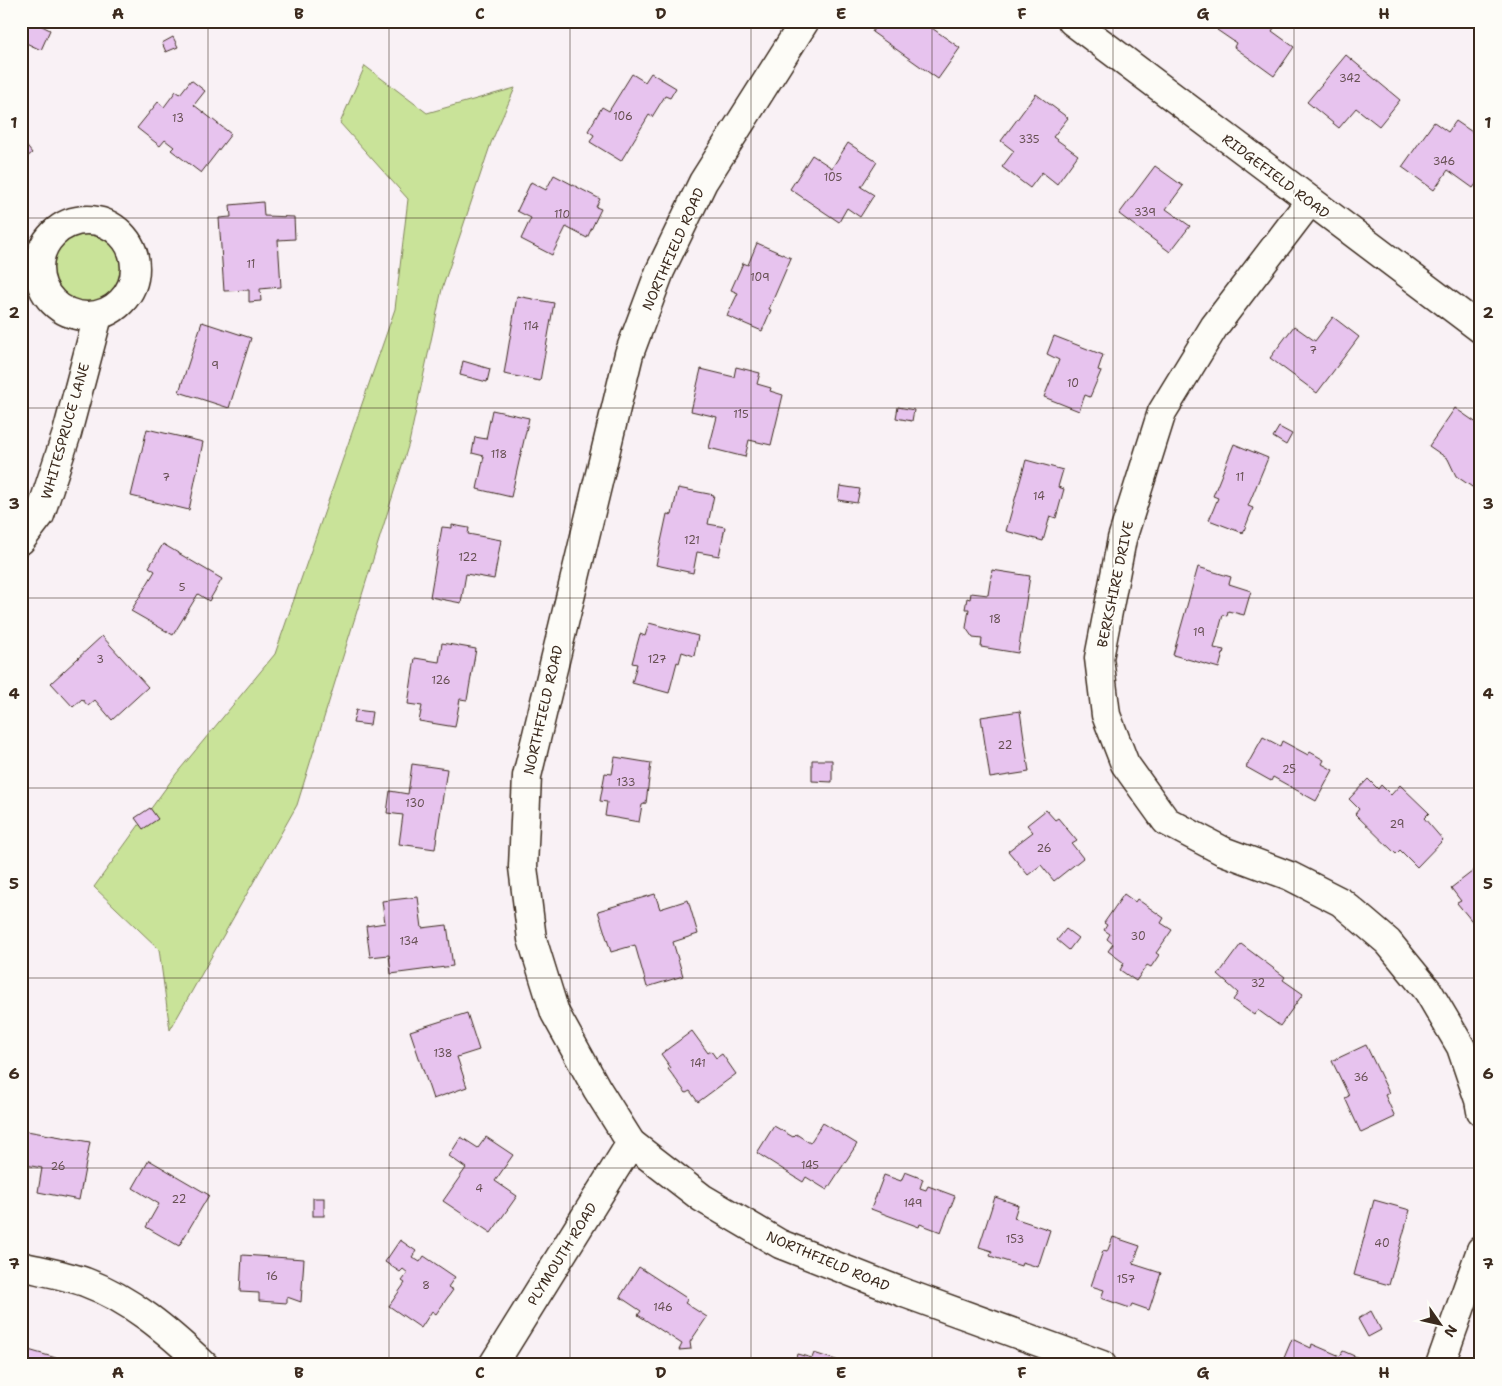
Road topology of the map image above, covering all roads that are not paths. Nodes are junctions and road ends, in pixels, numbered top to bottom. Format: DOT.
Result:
graph roads {
  1 [pos="805,21"];
  2 [pos="1072,21"];
  3 [pos="1310,201"];
  4 [pos="98,316"];
  5 [pos="1481,329"];
  6 [pos="21,540"];
  7 [pos="1481,1111"];
  8 [pos="631,1143"];
  9 [pos="1481,1250"];
  10 [pos="21,1266"];
  11 [pos="204,1365"];
  12 [pos="493,1365"];
  13 [pos="1102,1365"];
  14 [pos="1440,1365"];
  1 -- 8 [label="street, NORTHFIELD ROAD"];
  2 -- 3 [label="street, RIDGEFIELD ROAD"];
  3 -- 5 [label="street, RIDGEFIELD ROAD"];
  3 -- 7 [label="street, BERKSHIRE DRIVE"];
  4 -- 6 [label="street, WHITESPRUCE LANE"];
  8 -- 12 [label="street, PLYMOUTH ROAD"];
  8 -- 13 [label="street, NORTHFIELD ROAD"];
  9 -- 14 [label="street"];
  10 -- 11 [label="street"];
}
